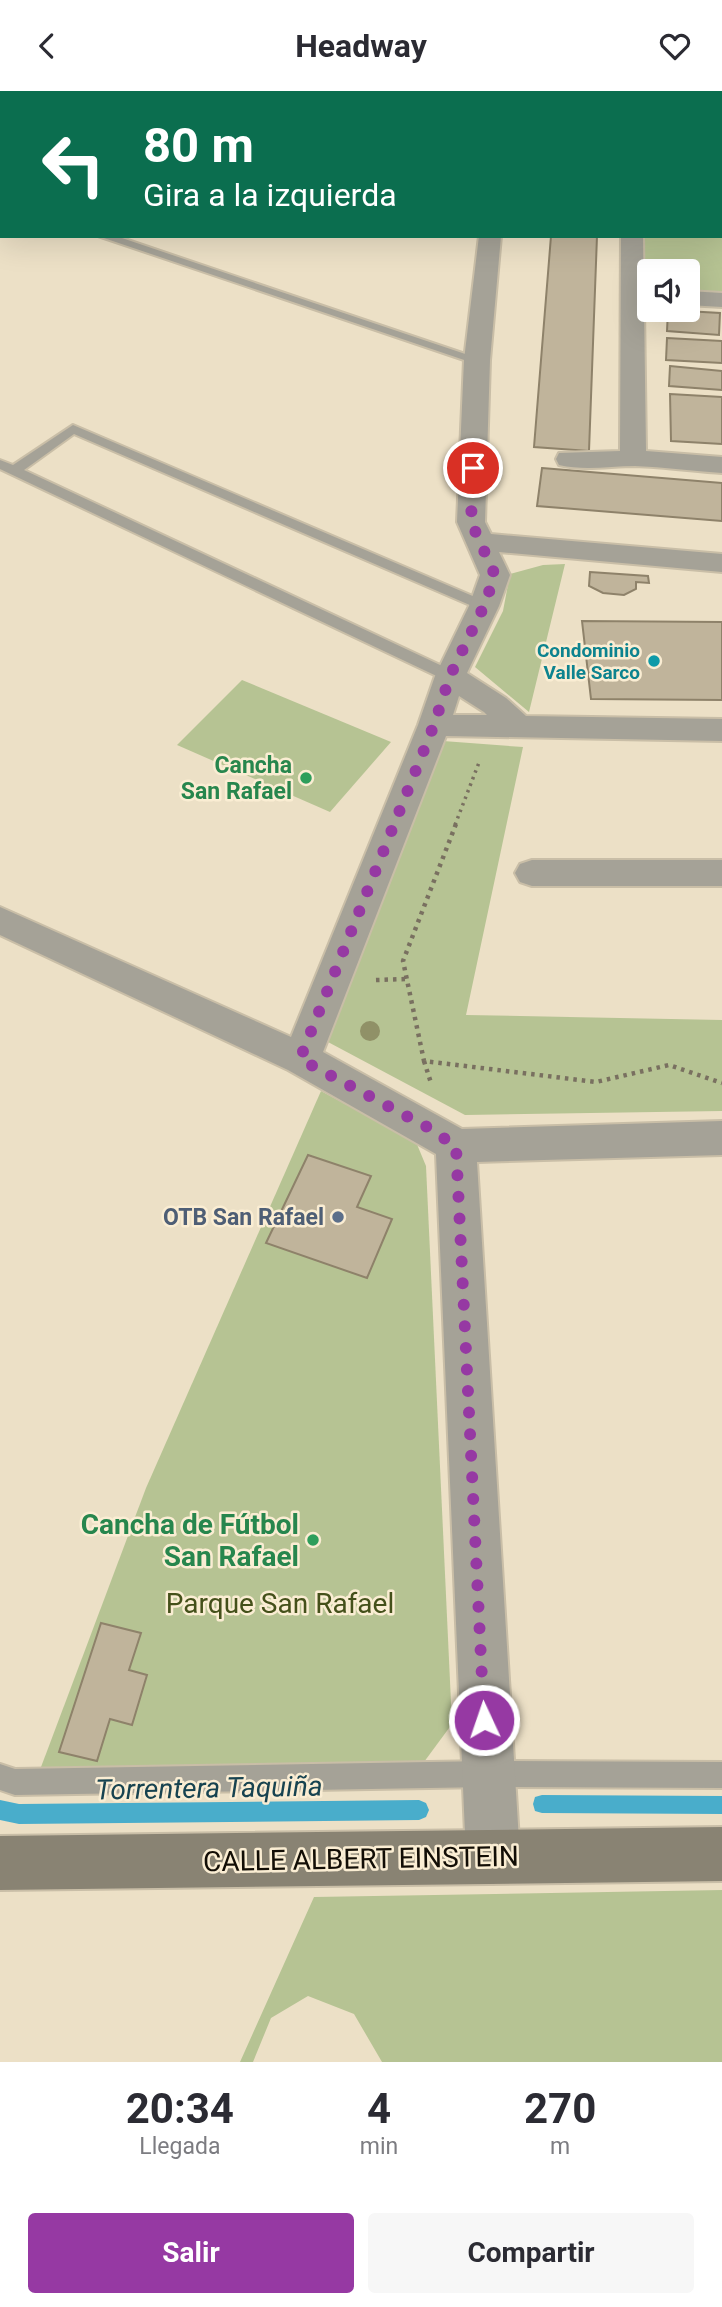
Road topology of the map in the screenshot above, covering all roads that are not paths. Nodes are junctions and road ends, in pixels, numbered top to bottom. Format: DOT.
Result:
graph roads {
  1 [pos="109,238"];
  2 [pos="490,238"];
  3 [pos="632,238"];
  4 [pos="637,273"];
  5 [pos="700,299"];
  6 [pos="722,300"];
  7 [pos="639,322"];
  8 [pos="477,360"];
  9 [pos="633,458"];
  10 [pos="569,459"];
  11 [pos="722,465"];
  12 [pos="7,468"];
  13 [pos="479,542"];
  14 [pos="722,563"];
  15 [pos="484,606"];
  16 [pos="450,676"];
  17 [pos="434,725"];
  18 [pos="505,726"];
  19 [pos="722,730"];
  20 [pos="532,873"];
  21 [pos="722,873"];
  22 [pos="0,919"];
  23 [pos="300,1059"];
  24 [pos="722,1137"];
  25 [pos="456,1146"];
  26 [pos="487,1774"];
  27 [pos="722,1775"];
  28 [pos="0,1777"];
  29 [pos="722,1854"];
  30 [pos="493,1857"];
  31 [pos="2,1866"];
  1 -- 8 [label="lane"];
  2 -- 8 [label="street"];
  3 -- 4 [label="street"];
  5 -- 6 [label="street"];
  7 -- 9 [label="street"];
  8 -- 13 [label="street"];
  9 -- 10 [label="street"];
  9 -- 11 [label="street"];
  12 -- 15 [label="lane"];
  12 -- 16 [label="lane"];
  13 -- 14 [label="street"];
  13 -- 15 [label="street"];
  15 -- 16 [label="street"];
  16 -- 17 [label="street"];
  16 -- 18 [label="street"];
  17 -- 18 [label="street"];
  17 -- 23 [label="street"];
  18 -- 19 [label="street"];
  20 -- 21 [label="street"];
  22 -- 23 [label="street"];
  23 -- 25 [label="street"];
  24 -- 25 [label="street"];
  25 -- 26 [label="street"];
  26 -- 27 [label="lane"];
  26 -- 28 [label="lane"];
  26 -- 30 [label="street"];
  29 -- 30 [label="street, CALLE ALBERT EINSTEIN"];
  30 -- 31 [label="street, CALLE ALBERT EINSTEIN"];
}
